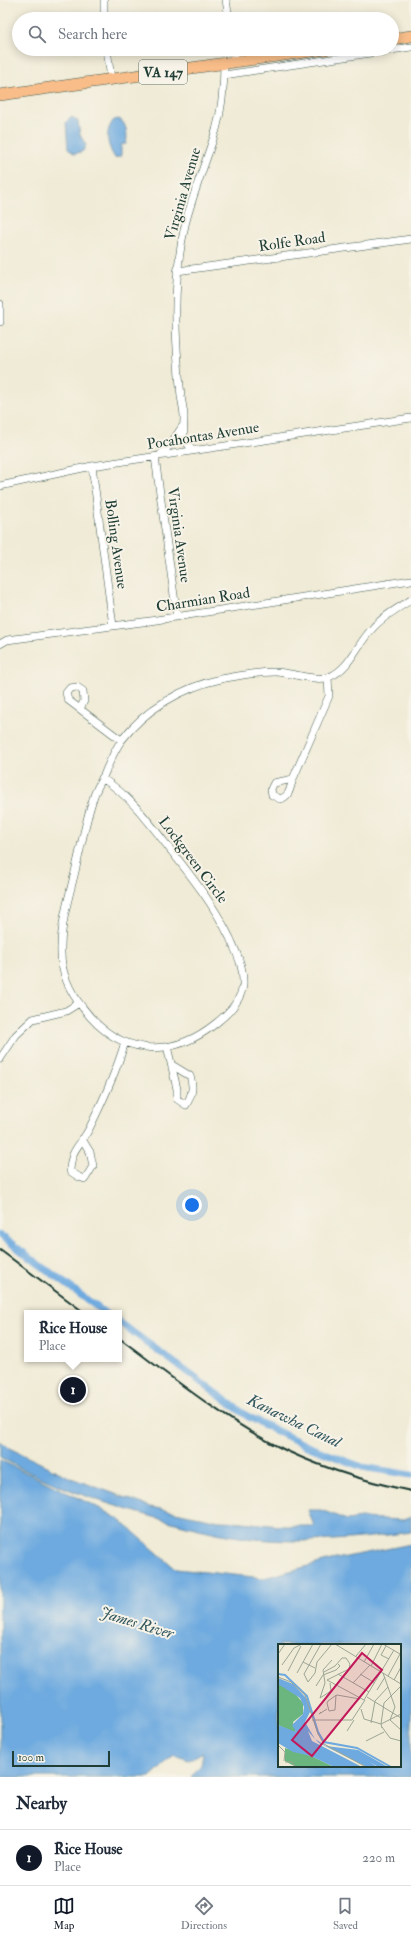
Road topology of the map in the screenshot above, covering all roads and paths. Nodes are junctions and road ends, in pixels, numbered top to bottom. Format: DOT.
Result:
graph roads {
  1 [pos="104,0"];
  2 [pos="226,0"];
  3 [pos="104,12"];
  4 [pos="228,12"];
  5 [pos="411,36"];
  6 [pos="399,38"];
  7 [pos="411,46"];
  8 [pos="399,48"];
  9 [pos="108,56"];
  10 [pos="236,56"];
  11 [pos="278,56"];
  12 [pos="333,56"];
  13 [pos="237,62"];
  14 [pos="224,70"];
  15 [pos="111,79"];
  16 [pos="0,95"];
  17 [pos="411,239"];
  18 [pos="177,271"];
  19 [pos="0,304"];
  20 [pos="0,322"];
  21 [pos="411,418"];
  22 [pos="182,427"];
  23 [pos="193,450"];
  24 [pos="156,456"];
  25 [pos="92,466"];
  26 [pos="0,486"];
  27 [pos="411,580"];
  28 [pos="411,600"];
  29 [pos="178,617"];
  30 [pos="114,626"];
  31 [pos="0,644"];
  32 [pos="328,677"];
  33 [pos="80,709"];
  34 [pos="121,740"];
  35 [pos="102,778"];
  36 [pos="293,779"];
  37 [pos="79,1003"];
  38 [pos="125,1042"];
  39 [pos="167,1046"];
  40 [pos="0,1059"];
  41 [pos="172,1065"];
  42 [pos="82,1139"];
  1 -- 3 [label="street"];
  2 -- 4 [label="street"];
  5 -- 6 [label="main road"];
  7 -- 8 [label="street"];
  9 -- 15 [label="street"];
  10 -- 13 [label="street"];
  11 -- 13 [label="main road, VA 147"];
  12 -- 14 [label="street"];
  13 -- 14 [label="main road, VA 147"];
  14 -- 15 [label="main road, VA 147"];
  14 -- 18 [label="street, Virginia Avenue"];
  15 -- 16 [label="main road, VA 147"];
  17 -- 18 [label="street, Rolfe Road"];
  18 -- 22 [label="street, Virginia Avenue"];
  19 -- 20 [label="street"];
  21 -- 23 [label="street, Pocahontas Avenue"];
  22 -- 23 [label="street, Virginia Avenue"];
  22 -- 24 [label="street"];
  23 -- 24 [label="street, Pocahontas Avenue"];
  24 -- 25 [label="street, Pocahontas Avenue"];
  24 -- 29 [label="street, Virginia Avenue"];
  25 -- 26 [label="street, Pocahontas Avenue"];
  25 -- 30 [label="street, Bolling Avenue"];
  27 -- 29 [label="street, Charmian Road"];
  28 -- 32 [label="street"];
  29 -- 30 [label="street, Charmian Road"];
  30 -- 31 [label="street, Charmian Road"];
  32 -- 34 [label="street, Lockgreen Circle"];
  32 -- 36 [label="street"];
  33 -- 34 [label="street"];
  34 -- 35 [label="street, Lockgreen Circle"];
  35 -- 37 [label="street, Lockgreen Circle"];
  35 -- 39 [label="street, Lockgreen Circle"];
  37 -- 38 [label="street, Lockgreen Circle"];
  37 -- 40 [label="street"];
  38 -- 39 [label="street, Lockgreen Circle"];
  38 -- 42 [label="street"];
  39 -- 41 [label="street"];
  41 -- 41 [label="street"];
  42 -- 42 [label="street"];
}
